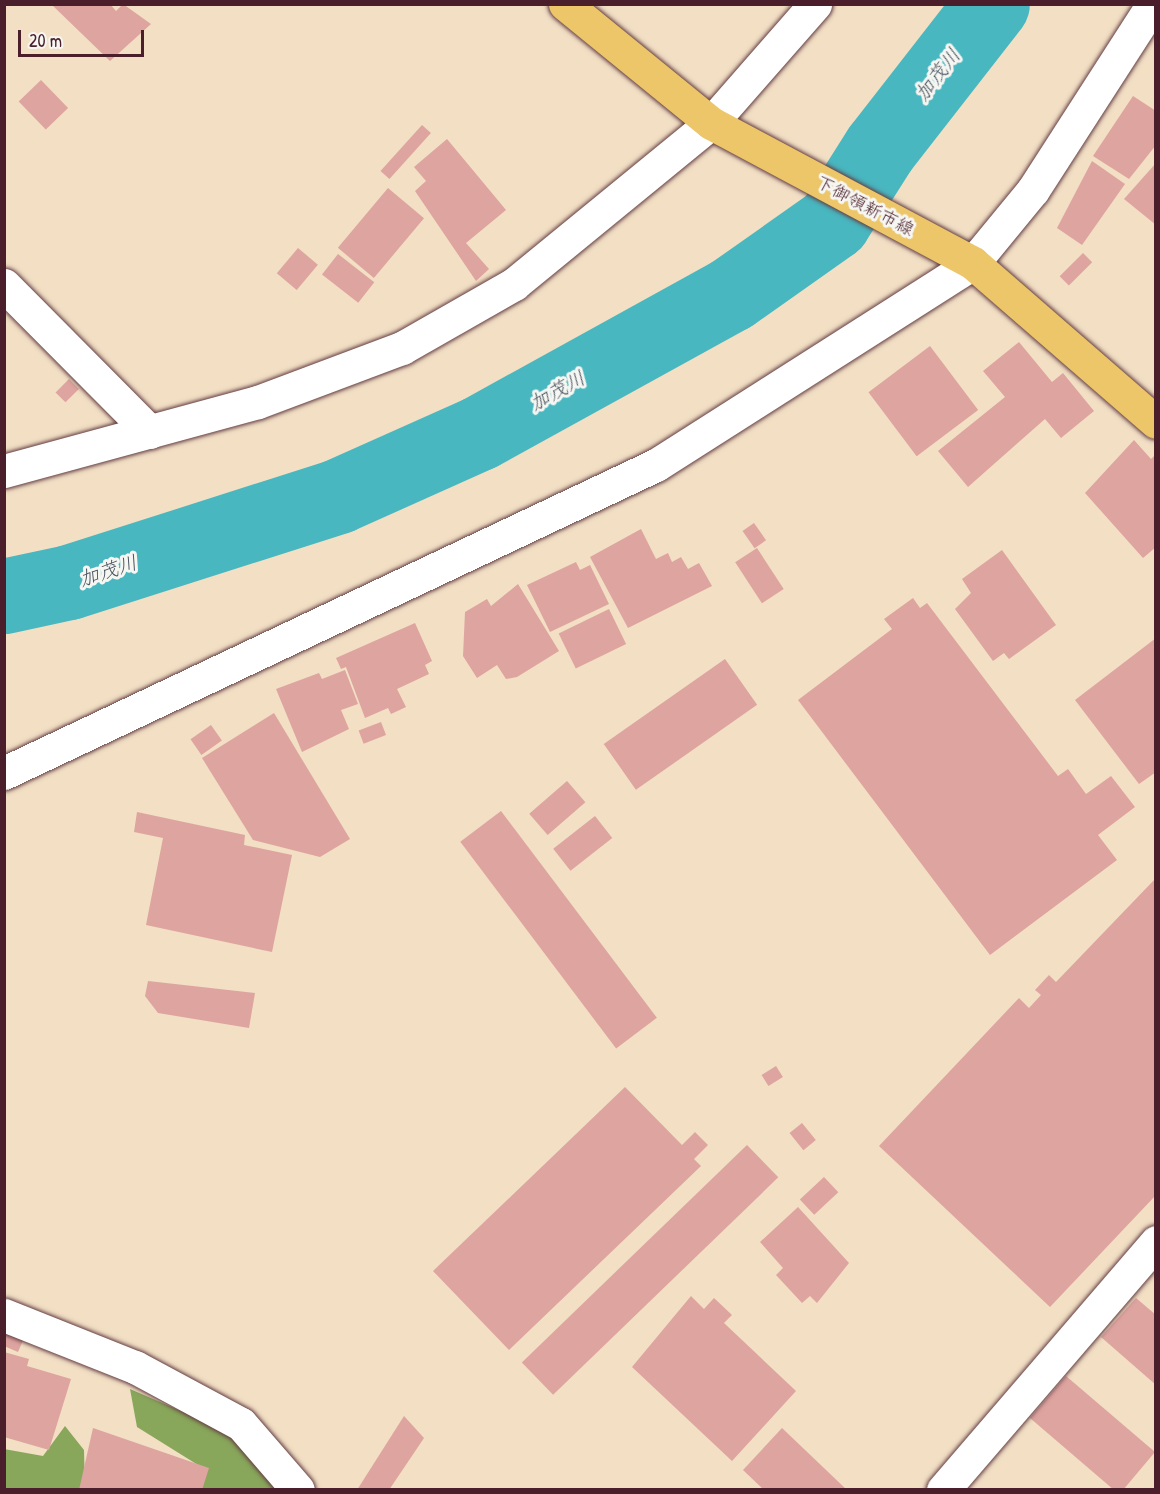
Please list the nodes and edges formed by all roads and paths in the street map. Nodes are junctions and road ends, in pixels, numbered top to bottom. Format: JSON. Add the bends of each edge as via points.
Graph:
{"nodes":[{"id":1,"x":565,"y":4,"type":"edge"},
{"id":2,"x":815,"y":4,"type":"edge"},
{"id":3,"x":1153,"y":4,"type":"edge"},
{"id":4,"x":725,"y":131,"type":"junction"},
{"id":5,"x":973,"y":263,"type":"junction"},
{"id":6,"x":4,"y":285,"type":"edge"},
{"id":7,"x":1155,"y":422,"type":"edge"},
{"id":8,"x":150,"y":432,"type":"junction"},
{"id":9,"x":4,"y":471,"type":"edge"},
{"id":10,"x":4,"y":773,"type":"edge"},
{"id":11,"x":1155,"y":1242,"type":"edge"},
{"id":12,"x":4,"y":1315,"type":"edge"},
{"id":13,"x":298,"y":1490,"type":"edge"},
{"id":14,"x":943,"y":1490,"type":"edge"}],
"edges":[{"from":1,"to":4,"type":"main road","name":"下御領新市線"},
{"from":2,"to":4,"type":"street"},
{"from":3,"to":5,"type":"street","via":[[1033,189]]},
{"from":4,"to":5,"type":"main road","name":"下御領新市線"},
{"from":4,"to":8,"type":"street","via":[[514,284],[402,348],[258,402]]},
{"from":5,"to":7,"type":"main road","name":"下御領新市線"},
{"from":5,"to":10,"type":"street","via":[[656,465]]},
{"from":6,"to":8,"type":"street"},
{"from":8,"to":9,"type":"street"},
{"from":11,"to":14,"type":"street"},
{"from":12,"to":13,"type":"street","via":[[135,1367],[241,1424]]}]}
